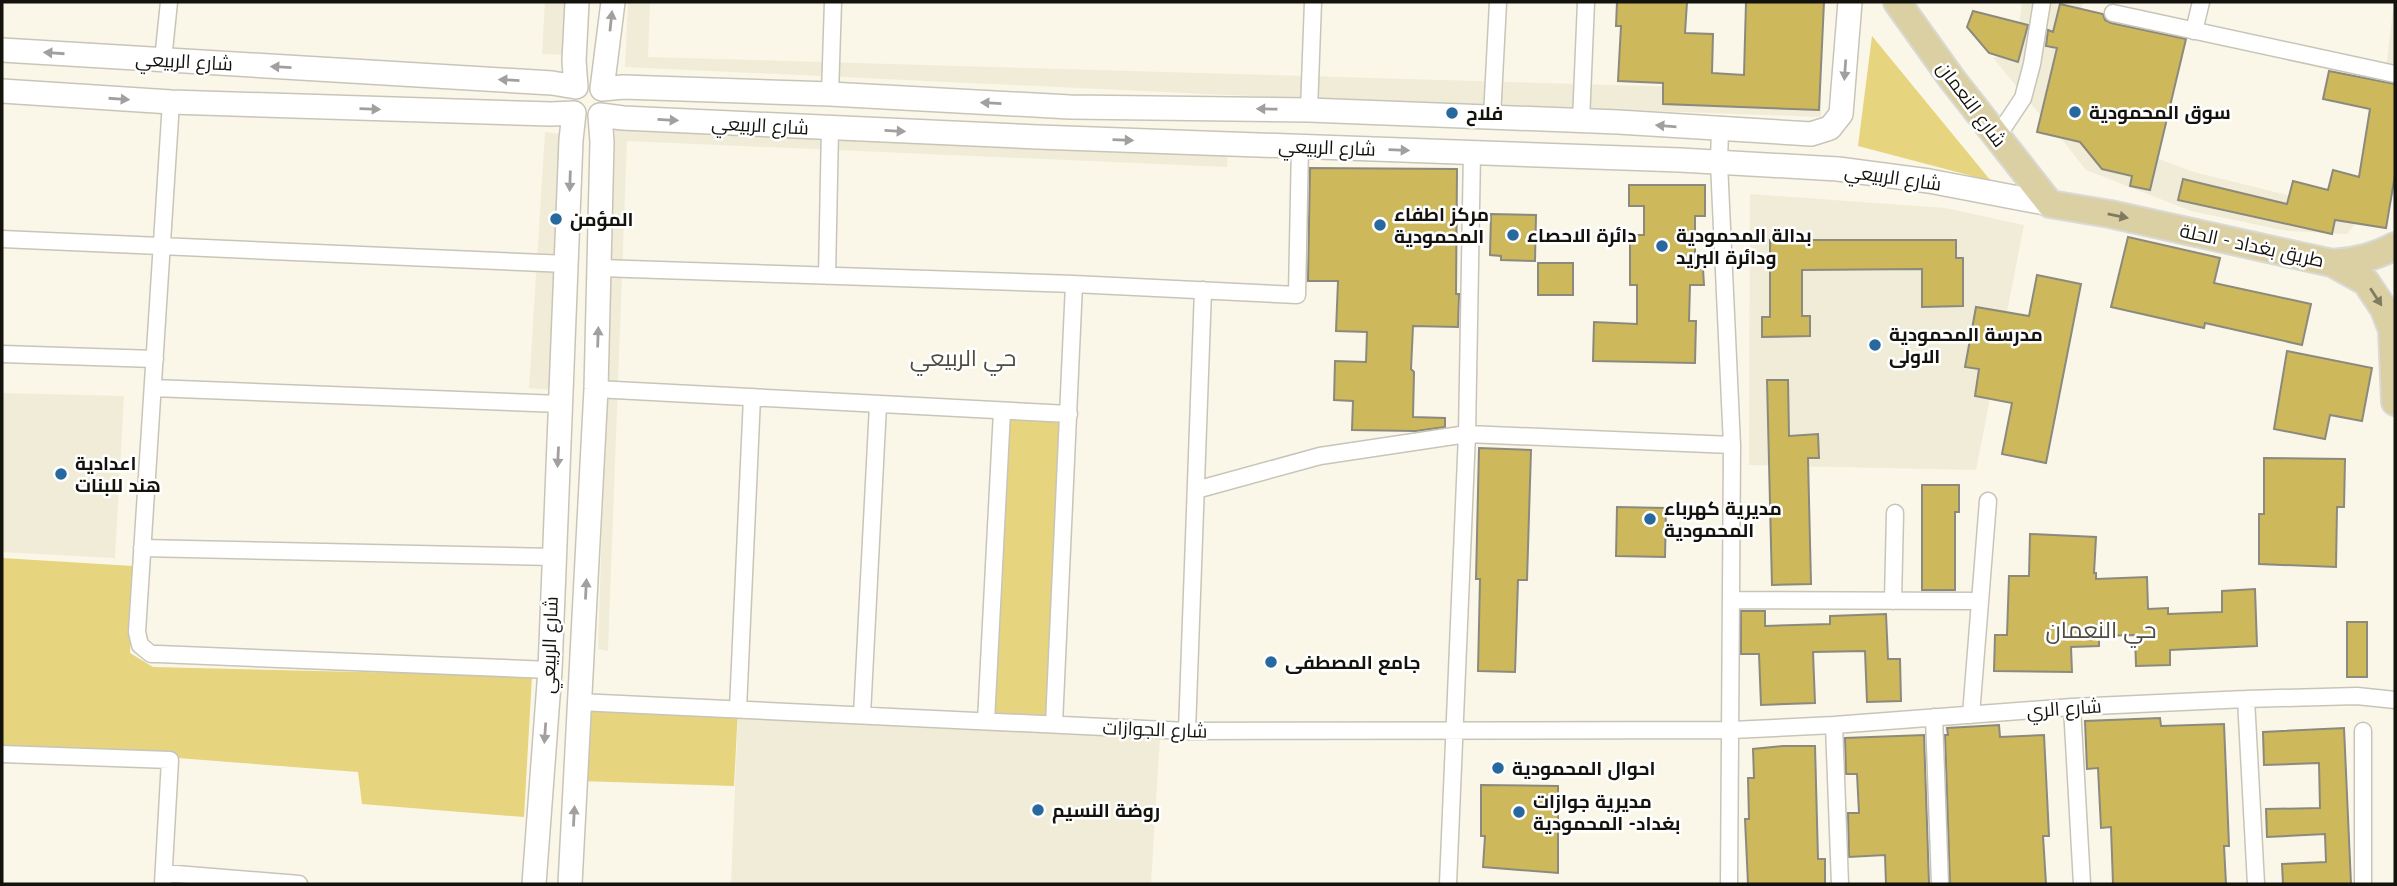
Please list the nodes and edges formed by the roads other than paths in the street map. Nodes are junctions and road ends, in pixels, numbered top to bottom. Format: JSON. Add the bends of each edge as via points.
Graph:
{"nodes":[{"id":1,"x":169,"y":2,"type":"edge"},
{"id":2,"x":577,"y":2,"type":"edge"},
{"id":3,"x":613,"y":2,"type":"edge"},
{"id":4,"x":833,"y":2,"type":"edge"},
{"id":5,"x":1313,"y":2,"type":"edge"},
{"id":6,"x":1498,"y":2,"type":"edge"},
{"id":7,"x":1586,"y":2,"type":"edge"},
{"id":8,"x":1850,"y":2,"type":"edge"},
{"id":9,"x":1898,"y":2,"type":"edge"},
{"id":10,"x":2042,"y":2,"type":"edge"},
{"id":11,"x":2201,"y":2,"type":"edge"},
{"id":12,"x":2113,"y":13,"type":"dead end"},
{"id":13,"x":2194,"y":31,"type":"junction"},
{"id":14,"x":2,"y":50,"type":"edge"},
{"id":15,"x":163,"y":60,"type":"junction"},
{"id":16,"x":575,"y":61,"type":"junction"},
{"id":17,"x":607,"y":62,"type":"junction"},
{"id":18,"x":2395,"y":74,"type":"edge"},
{"id":19,"x":552,"y":83,"type":"junction"},
{"id":20,"x":576,"y":87,"type":"junction"},
{"id":21,"x":612,"y":88,"type":"junction"},
{"id":22,"x":2,"y":91,"type":"edge"},
{"id":23,"x":830,"y":94,"type":"junction"},
{"id":24,"x":171,"y":102,"type":"junction"},
{"id":25,"x":1044,"y":105,"type":"junction"},
{"id":26,"x":1089,"y":107,"type":"junction"},
{"id":27,"x":1310,"y":110,"type":"junction"},
{"id":28,"x":575,"y":113,"type":"junction"},
{"id":29,"x":551,"y":114,"type":"junction"},
{"id":30,"x":600,"y":115,"type":"junction"},
{"id":31,"x":1492,"y":117,"type":"junction"},
{"id":32,"x":623,"y":118,"type":"junction"},
{"id":33,"x":1581,"y":121,"type":"junction"},
{"id":34,"x":830,"y":128,"type":"junction"},
{"id":35,"x":1720,"y":129,"type":"junction"},
{"id":36,"x":1038,"y":137,"type":"junction"},
{"id":37,"x":1997,"y":137,"type":"junction"},
{"id":38,"x":1087,"y":139,"type":"junction"},
{"id":39,"x":571,"y":140,"type":"junction"},
{"id":40,"x":602,"y":142,"type":"junction"},
{"id":41,"x":1300,"y":146,"type":"junction"},
{"id":42,"x":1472,"y":152,"type":"junction"},
{"id":43,"x":1719,"y":163,"type":"junction"},
{"id":44,"x":2050,"y":204,"type":"junction"},
{"id":45,"x":2,"y":239,"type":"edge"},
{"id":46,"x":162,"y":246,"type":"junction"},
{"id":47,"x":2395,"y":246,"type":"edge"},
{"id":48,"x":2332,"y":263,"type":"junction"},
{"id":49,"x":567,"y":264,"type":"junction"},
{"id":50,"x":600,"y":268,"type":"junction"},
{"id":51,"x":827,"y":276,"type":"junction"},
{"id":52,"x":1074,"y":284,"type":"junction"},
{"id":53,"x":1203,"y":290,"type":"junction"},
{"id":54,"x":2,"y":354,"type":"edge"},
{"id":55,"x":155,"y":359,"type":"junction"},
{"id":56,"x":153,"y":388,"type":"junction"},
{"id":57,"x":596,"y":389,"type":"junction"},
{"id":58,"x":752,"y":397,"type":"junction"},
{"id":59,"x":2395,"y":402,"type":"edge"},
{"id":60,"x":560,"y":404,"type":"junction"},
{"id":61,"x":878,"y":405,"type":"junction"},
{"id":62,"x":1002,"y":411,"type":"junction"},
{"id":63,"x":1069,"y":414,"type":"junction"},
{"id":64,"x":1467,"y":434,"type":"junction"},
{"id":65,"x":1732,"y":445,"type":"junction"},
{"id":66,"x":1196,"y":491,"type":"junction"},
{"id":67,"x":1988,"y":501,"type":"dead end"},
{"id":68,"x":1895,"y":513,"type":"dead end"},
{"id":69,"x":142,"y":548,"type":"junction"},
{"id":70,"x":553,"y":557,"type":"junction"},
{"id":71,"x":1732,"y":600,"type":"junction"},
{"id":72,"x":1893,"y":601,"type":"junction"},
{"id":73,"x":1980,"y":601,"type":"junction"},
{"id":74,"x":582,"y":650,"type":"junction"},
{"id":75,"x":549,"y":670,"type":"junction"},
{"id":76,"x":579,"y":697,"type":"junction"},
{"id":77,"x":2246,"y":699,"type":"junction"},
{"id":78,"x":2395,"y":700,"type":"edge"},
{"id":79,"x":2072,"y":707,"type":"junction"},
{"id":80,"x":738,"y":709,"type":"junction"},
{"id":81,"x":862,"y":715,"type":"junction"},
{"id":82,"x":1970,"y":715,"type":"junction"},
{"id":83,"x":1934,"y":717,"type":"junction"},
{"id":84,"x":986,"y":721,"type":"junction"},
{"id":85,"x":1054,"y":724,"type":"junction"},
{"id":86,"x":1834,"y":725,"type":"junction"},
{"id":87,"x":1453,"y":730,"type":"junction"},
{"id":88,"x":1732,"y":730,"type":"junction"},
{"id":89,"x":1187,"y":731,"type":"junction"},
{"id":90,"x":2362,"y":731,"type":"dead end"},
{"id":91,"x":2,"y":754,"type":"edge"},
{"id":92,"x":163,"y":878,"type":"edge"},
{"id":93,"x":299,"y":884,"type":"edge"},
{"id":94,"x":534,"y":884,"type":"edge"},
{"id":95,"x":570,"y":884,"type":"edge"},
{"id":96,"x":1448,"y":884,"type":"edge"},
{"id":97,"x":1729,"y":884,"type":"edge"},
{"id":98,"x":1840,"y":884,"type":"edge"},
{"id":99,"x":1940,"y":884,"type":"edge"},
{"id":100,"x":2082,"y":884,"type":"edge"},
{"id":101,"x":2256,"y":884,"type":"edge"},
{"id":102,"x":2362,"y":884,"type":"edge"}],
"edges":[{"from":1,"to":15,"type":"street"},
{"from":2,"to":16,"type":"street","name":"شارع الربيعي"},
{"from":17,"to":3,"type":"street","one_way":true},
{"from":4,"to":23,"type":"street"},
{"from":5,"to":27,"type":"street"},
{"from":6,"to":31,"type":"street"},
{"from":7,"to":33,"type":"street"},
{"from":8,"to":35,"type":"street","name":"شارع الربيعي","one_way":true,"via":[[1842,108],[1834,124],[1811,134]]},
{"from":9,"to":37,"type":"main road","name":"شارع النعمان"},
{"from":10,"to":37,"type":"street","via":[[2023,98]]},
{"from":11,"to":13,"type":"street"},
{"from":12,"to":13,"type":"street"},
{"from":13,"to":18,"type":"street"},
{"from":15,"to":14,"type":"street","name":"شارع الربيعي","one_way":true},
{"from":19,"to":15,"type":"street","name":"شارع الربيعي","one_way":true},
{"from":16,"to":17,"type":"street","via":[[580,72],[589,76],[598,74]]},
{"from":16,"to":19,"type":"street"},
{"from":16,"to":20,"type":"street","name":"شارع الربيعي"},
{"from":17,"to":21,"type":"street","via":[[614,78]]},
{"from":19,"to":20,"type":"street","name":"شارع الربيعي"},
{"from":19,"to":29,"type":"street","via":[[564,90],[567,99],[564,108]]},
{"from":20,"to":21,"type":"street","name":"شارع الربيعي","via":[[587,83]]},
{"from":20,"to":28,"type":"street","name":"شارع الربيعي","via":[[570,102]]},
{"from":21,"to":23,"type":"street","name":"شارع الربيعي"},
{"from":21,"to":30,"type":"street","name":"شارع الربيعي","via":[[605,94],[606,105]]},
{"from":21,"to":32,"type":"street","via":[[613,112]]},
{"from":22,"to":24,"type":"street","name":"شارع الربيعي","one_way":true},
{"from":25,"to":23,"type":"street","name":"شارع الربيعي","one_way":true},
{"from":24,"to":29,"type":"street","name":"شارع الربيعي","one_way":true},
{"from":24,"to":46,"type":"street"},
{"from":25,"to":26,"type":"street","name":"شارع الربيعي"},
{"from":25,"to":36,"type":"street","via":[[1056,115],[1057,125],[1052,133]]},
{"from":27,"to":26,"type":"street","name":"شارع الربيعي","one_way":true},
{"from":26,"to":38,"type":"street","via":[[1077,112],[1073,121],[1075,130]]},
{"from":27,"to":31,"type":"street","name":"شارع الربيعي"},
{"from":28,"to":29,"type":"street","name":"شارع الربيعي"},
{"from":28,"to":30,"type":"street","name":"شارع الربيعي","via":[[584,119]]},
{"from":28,"to":39,"type":"street","name":"شارع الربيعي"},
{"from":29,"to":39,"type":"street","via":[[565,124]]},
{"from":30,"to":32,"type":"street","name":"شارع الربيعي"},
{"from":30,"to":40,"type":"street","name":"شارع الربيعي"},
{"from":31,"to":33,"type":"street","name":"شارع الربيعي"},
{"from":32,"to":34,"type":"street","name":"شارع الربيعي","one_way":true},
{"from":32,"to":40,"type":"street","via":[[609,127]]},
{"from":35,"to":33,"type":"street","name":"شارع الربيعي","one_way":true},
{"from":34,"to":36,"type":"street","name":"شارع الربيعي","one_way":true},
{"from":34,"to":51,"type":"street"},
{"from":35,"to":43,"type":"street"},
{"from":36,"to":38,"type":"street","name":"شارع الربيعي"},
{"from":37,"to":44,"type":"main road","name":"شارع النعمان"},
{"from":38,"to":41,"type":"street","name":"شارع الربيعي","one_way":true},
{"from":39,"to":40,"type":"street","via":[[579,128],[589,126],[598,130]]},
{"from":39,"to":49,"type":"street","name":"شارع الربيعي","one_way":true},
{"from":40,"to":50,"type":"street","name":"شارع الربيعي"},
{"from":41,"to":42,"type":"street","name":"شارع الربيعي","one_way":true},
{"from":41,"to":53,"type":"street","via":[[1297,295]]},
{"from":42,"to":43,"type":"street","name":"شارع الربيعي"},
{"from":42,"to":64,"type":"street"},
{"from":43,"to":44,"type":"street","name":"شارع الربيعي","via":[[1884,174]]},
{"from":43,"to":65,"type":"street"},
{"from":44,"to":48,"type":"main road","name":"طريق بغداد - الحلة","one_way":true},
{"from":45,"to":46,"type":"street"},
{"from":46,"to":49,"type":"street"},
{"from":46,"to":55,"type":"street"},
{"from":47,"to":48,"type":"main road","via":[[2354,262]]},
{"from":48,"to":59,"type":"main road","name":"طريق بغداد - الحلة","one_way":true,"via":[[2367,282],[2384,309],[2392,330]]},
{"from":49,"to":60,"type":"street","name":"شارع الربيعي"},
{"from":50,"to":51,"type":"street"},
{"from":57,"to":50,"type":"street","name":"شارع الربيعي","one_way":true},
{"from":51,"to":52,"type":"street"},
{"from":52,"to":53,"type":"street"},
{"from":52,"to":63,"type":"street"},
{"from":53,"to":66,"type":"street"},
{"from":54,"to":55,"type":"street"},
{"from":55,"to":56,"type":"street"},
{"from":56,"to":60,"type":"street"},
{"from":56,"to":69,"type":"street"},
{"from":57,"to":58,"type":"street"},
{"from":74,"to":57,"type":"street","name":"شارع الربيعي","one_way":true},
{"from":58,"to":61,"type":"street"},
{"from":58,"to":80,"type":"street"},
{"from":60,"to":70,"type":"street","name":"شارع الربيعي","one_way":true},
{"from":61,"to":62,"type":"street"},
{"from":61,"to":81,"type":"street"},
{"from":62,"to":63,"type":"street"},
{"from":62,"to":84,"type":"street"},
{"from":63,"to":85,"type":"street"},
{"from":64,"to":65,"type":"street"},
{"from":64,"to":66,"type":"street","via":[[1320,456]]},
{"from":64,"to":87,"type":"street"},
{"from":65,"to":71,"type":"street"},
{"from":66,"to":89,"type":"street"},
{"from":67,"to":73,"type":"street"},
{"from":68,"to":72,"type":"street"},
{"from":69,"to":70,"type":"street"},
{"from":69,"to":75,"type":"street","via":[[137,639],[151,654]]},
{"from":70,"to":75,"type":"street","name":"شارع الربيعي"},
{"from":71,"to":72,"type":"street"},
{"from":71,"to":88,"type":"street"},
{"from":72,"to":73,"type":"street"},
{"from":73,"to":82,"type":"street"},
{"from":74,"to":75,"type":"street","via":[[574,662],[556,660]]},
{"from":74,"to":76,"type":"street","name":"شارع الربيعي"},
{"from":75,"to":76,"type":"street","via":[[555,680],[565,677],[574,681]]},
{"from":75,"to":94,"type":"street","name":"شارع الربيعي","one_way":true},
{"from":76,"to":80,"type":"street","name":"شارع الجوازات"},
{"from":95,"to":76,"type":"street","name":"شارع الربيعي","one_way":true},
{"from":77,"to":78,"type":"street","name":"شارع الري","via":[[2357,696]]},
{"from":77,"to":79,"type":"street","name":"شارع الري"},
{"from":77,"to":101,"type":"street"},
{"from":79,"to":82,"type":"street","name":"شارع الري"},
{"from":79,"to":100,"type":"street"},
{"from":80,"to":81,"type":"street","name":"شارع الجوازات"},
{"from":81,"to":84,"type":"street","name":"شارع الجوازات"},
{"from":82,"to":83,"type":"street","name":"شارع الري"},
{"from":83,"to":86,"type":"street","name":"شارع الري"},
{"from":83,"to":99,"type":"street"},
{"from":84,"to":85,"type":"street","name":"شارع الجوازات"},
{"from":85,"to":89,"type":"street","name":"شارع الجوازات"},
{"from":86,"to":88,"type":"street","name":"شارع الري"},
{"from":86,"to":98,"type":"street"},
{"from":87,"to":88,"type":"street","name":"شارع الجوازات"},
{"from":87,"to":89,"type":"street","name":"شارع الجوازات"},
{"from":87,"to":96,"type":"street"},
{"from":88,"to":97,"type":"street"},
{"from":90,"to":102,"type":"street"},
{"from":91,"to":92,"type":"street","via":[[170,760]]},
{"from":92,"to":93,"type":"street"}]}
